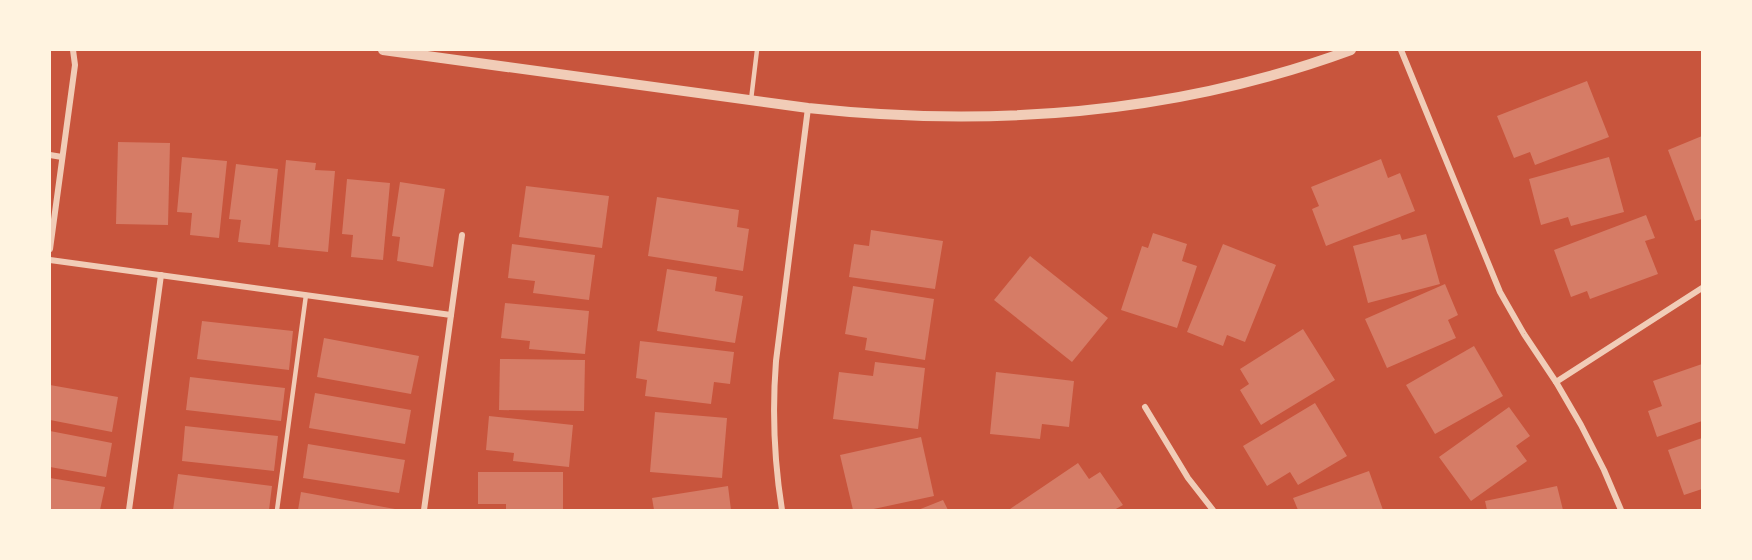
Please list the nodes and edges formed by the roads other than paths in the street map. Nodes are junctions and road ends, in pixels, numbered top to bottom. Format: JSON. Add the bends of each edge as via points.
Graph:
{"nodes":[{"id":1,"x":73,"y":50,"type":"edge"},
{"id":2,"x":383,"y":50,"type":"edge"},
{"id":3,"x":758,"y":50,"type":"edge"},
{"id":4,"x":1351,"y":50,"type":"edge"},
{"id":5,"x":1401,"y":50,"type":"edge"},
{"id":6,"x":751,"y":100,"type":"junction"},
{"id":7,"x":808,"y":108,"type":"junction"},
{"id":8,"x":50,"y":155,"type":"edge"},
{"id":9,"x":62,"y":157,"type":"junction"},
{"id":10,"x":462,"y":235,"type":"dead end"},
{"id":11,"x":50,"y":249,"type":"edge"},
{"id":12,"x":50,"y":260,"type":"edge"},
{"id":13,"x":161,"y":275,"type":"junction"},
{"id":14,"x":1702,"y":288,"type":"edge"},
{"id":15,"x":306,"y":295,"type":"junction"},
{"id":16,"x":451,"y":315,"type":"junction"},
{"id":17,"x":1556,"y":382,"type":"junction"},
{"id":18,"x":1145,"y":407,"type":"dead end"},
{"id":19,"x":129,"y":510,"type":"edge"},
{"id":20,"x":277,"y":510,"type":"edge"},
{"id":21,"x":424,"y":510,"type":"edge"},
{"id":22,"x":782,"y":510,"type":"edge"},
{"id":23,"x":1213,"y":510,"type":"edge"},
{"id":24,"x":1621,"y":510,"type":"edge"}],
"edges":[{"from":1,"to":9,"type":"street","via":[[75,64]]},
{"from":2,"to":6,"type":"street"},
{"from":3,"to":6,"type":"lane"},
{"from":4,"to":7,"type":"street","via":[[1240,85],[1075,112],[938,117]]},
{"from":5,"to":17,"type":"street","via":[[1500,292]]},
{"from":6,"to":7,"type":"street"},
{"from":7,"to":22,"type":"street","via":[[774,390],[773,435]]},
{"from":8,"to":9,"type":"street"},
{"from":9,"to":11,"type":"street"},
{"from":10,"to":16,"type":"street"},
{"from":12,"to":13,"type":"street"},
{"from":13,"to":15,"type":"street"},
{"from":13,"to":19,"type":"street"},
{"from":14,"to":17,"type":"street"},
{"from":15,"to":16,"type":"street"},
{"from":15,"to":20,"type":"lane"},
{"from":16,"to":21,"type":"street"},
{"from":17,"to":24,"type":"street"},
{"from":18,"to":23,"type":"street","via":[[1188,478]]}]}
